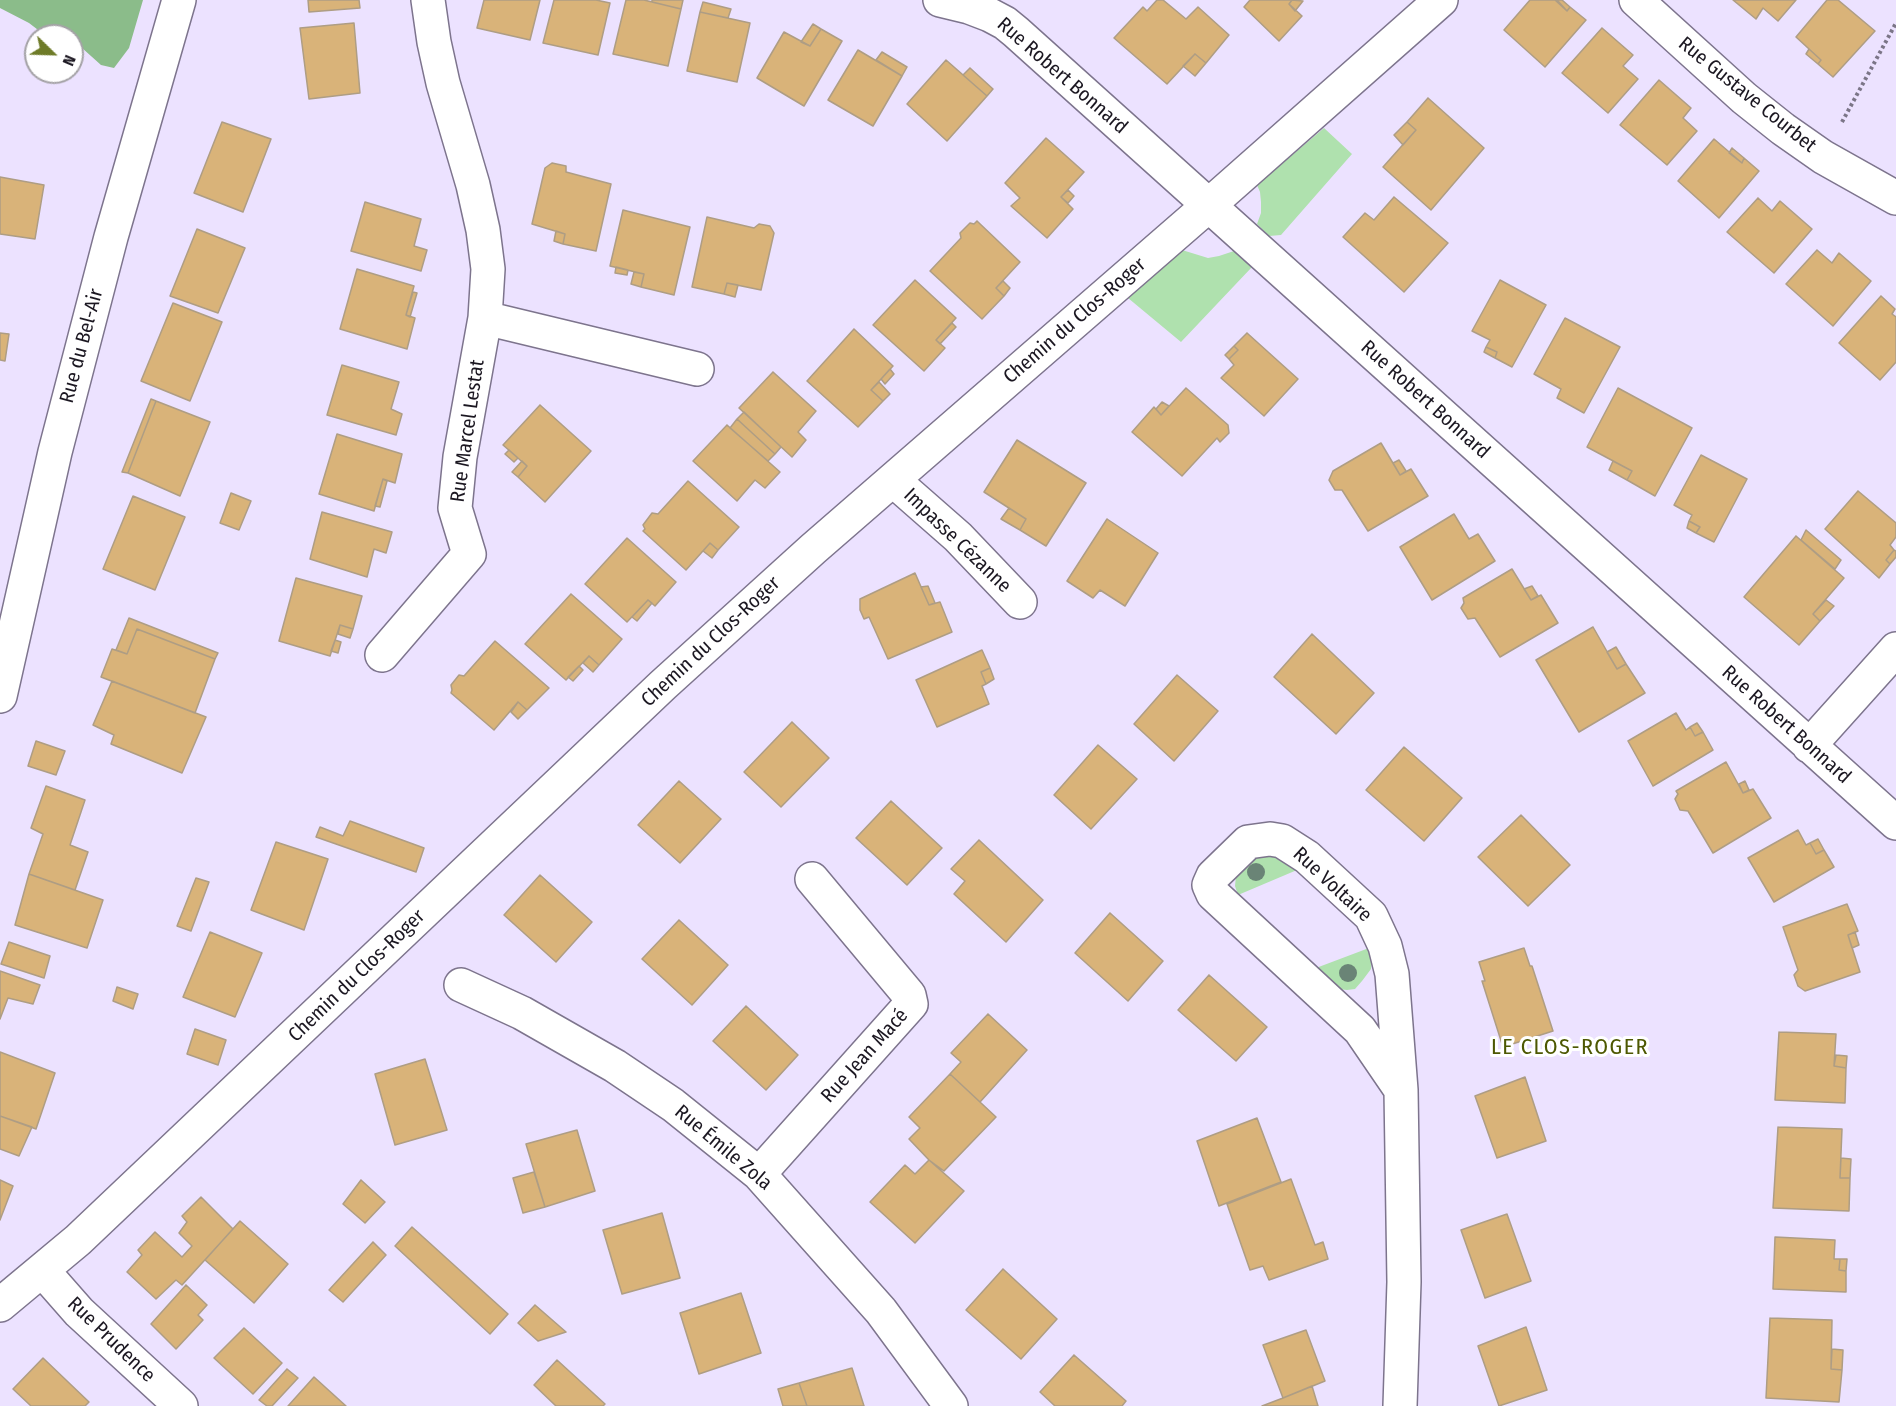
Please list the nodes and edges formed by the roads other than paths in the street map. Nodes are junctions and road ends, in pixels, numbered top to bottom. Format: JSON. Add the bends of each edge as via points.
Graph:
{"nodes":[{"id":1,"x":178,"y":0,"type":"edge"},
{"id":2,"x":428,"y":0,"type":"edge"},
{"id":3,"x":940,"y":0,"type":"edge"},
{"id":4,"x":1441,"y":0,"type":"edge"},
{"id":5,"x":1636,"y":0,"type":"edge"},
{"id":6,"x":1896,"y":198,"type":"edge"},
{"id":7,"x":1209,"y":205,"type":"junction"},
{"id":8,"x":485,"y":318,"type":"junction"},
{"id":9,"x":697,"y":369,"type":"dead end"},
{"id":10,"x":893,"y":480,"type":"junction"},
{"id":11,"x":1020,"y":602,"type":"dead end"},
{"id":12,"x":1896,"y":649,"type":"edge"},
{"id":13,"x":382,"y":655,"type":"dead end"},
{"id":14,"x":0,"y":696,"type":"edge"},
{"id":15,"x":1809,"y":746,"type":"junction"},
{"id":16,"x":1896,"y":824,"type":"edge"},
{"id":17,"x":812,"y":879,"type":"dead end"},
{"id":18,"x":461,"y":985,"type":"dead end"},
{"id":19,"x":1401,"y":1090,"type":"junction"},
{"id":20,"x":759,"y":1174,"type":"junction"},
{"id":21,"x":43,"y":1271,"type":"junction"},
{"id":22,"x":0,"y":1305,"type":"edge"},
{"id":23,"x":181,"y":1406,"type":"edge"},
{"id":24,"x":951,"y":1406,"type":"edge"},
{"id":25,"x":1400,"y":1406,"type":"edge"}],
"edges":[{"from":1,"to":14,"type":"street","name":"Rue du Bel-Air","via":[[55,452]]},
{"from":2,"to":8,"type":"street","name":"Rue Marcel Lestat","via":[[443,83],[483,230],[488,269]]},
{"from":3,"to":7,"type":"street","name":"Rue Robert Bonnard","via":[[969,7],[1005,23]]},
{"from":4,"to":7,"type":"street","name":"Chemin du Clos-Roger"},
{"from":5,"to":6,"type":"street","name":"Rue Gustave Courbet","via":[[1783,129],[1823,157]]},
{"from":7,"to":10,"type":"street","name":"Chemin du Clos-Roger"},
{"from":7,"to":15,"type":"street","name":"Rue Robert Bonnard"},
{"from":8,"to":9,"type":"street"},
{"from":8,"to":13,"type":"street","name":"Rue Marcel Lestat","via":[[460,457],[455,508],[469,554]]},
{"from":10,"to":11,"type":"street","name":"Impasse Cézanne","via":[[958,537]]},
{"from":10,"to":21,"type":"street","name":"Chemin du Clos-Roger","via":[[663,685]]},
{"from":12,"to":15,"type":"street"},
{"from":15,"to":16,"type":"street","name":"Rue Robert Bonnard"},
{"from":17,"to":20,"type":"street","name":"Rue Jean Macé","via":[[909,995],[911,1004]]},
{"from":18,"to":20,"type":"street","name":"Rue Émile Zola","via":[[522,1013],[615,1066],[673,1105]]},
{"from":19,"to":19,"type":"street","name":"Rue Voltaire","via":[[1360,1030],[1213,894],[1209,885],[1213,876],[1248,842],[1282,841],[1307,857],[1371,916],[1392,974]]},
{"from":19,"to":25,"type":"street","name":"Rue Voltaire","via":[[1404,1282]]},
{"from":20,"to":24,"type":"street","name":"Rue Émile Zola","via":[[881,1311]]},
{"from":21,"to":22,"type":"street","name":"Chemin du Clos-Roger"},
{"from":21,"to":23,"type":"street","name":"Rue Prudence","via":[[78,1312]]}]}
